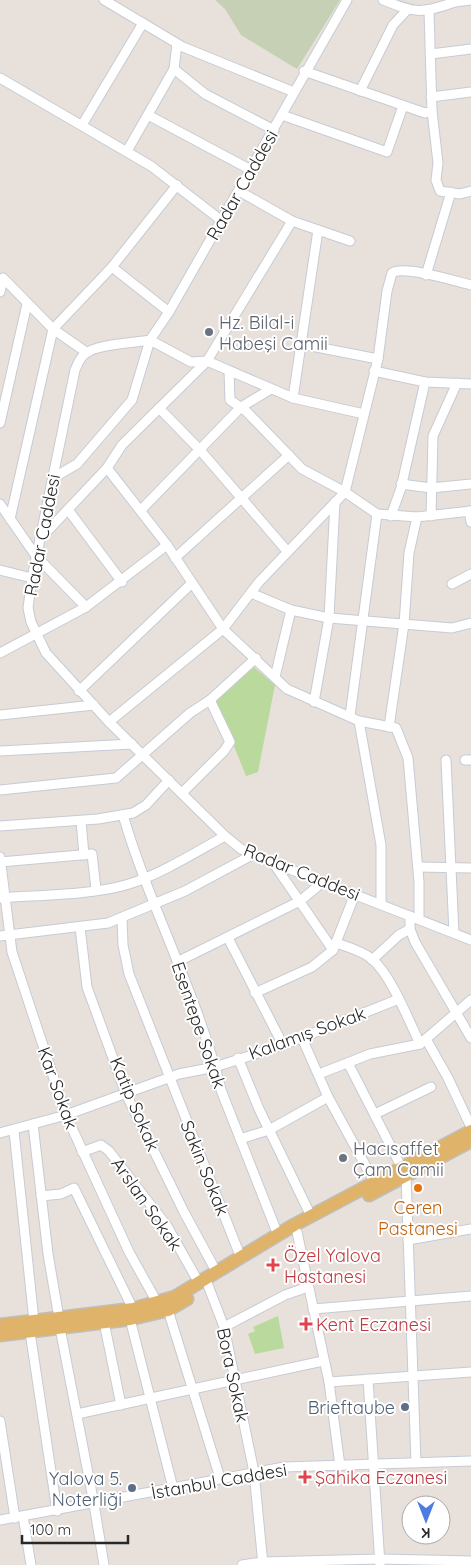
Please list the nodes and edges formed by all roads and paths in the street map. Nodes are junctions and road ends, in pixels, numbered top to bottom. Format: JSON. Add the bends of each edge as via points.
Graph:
{"nodes":[{"id":1,"x":104,"y":0,"type":"edge"},
{"id":2,"x":347,"y":0,"type":"edge"},
{"id":3,"x":383,"y":0,"type":"edge"},
{"id":4,"x":471,"y":0,"type":"edge"},
{"id":5,"x":452,"y":1,"type":"edge"},
{"id":6,"x":407,"y":10,"type":"junction"},
{"id":7,"x":429,"y":11,"type":"junction"},
{"id":8,"x":143,"y":23,"type":"junction"},
{"id":9,"x":177,"y":44,"type":"junction"},
{"id":10,"x":471,"y":49,"type":"edge"},
{"id":11,"x":430,"y":54,"type":"junction"},
{"id":12,"x":174,"y":69,"type":"junction"},
{"id":13,"x":304,"y":71,"type":"junction"},
{"id":14,"x":0,"y":78,"type":"edge"},
{"id":15,"x":360,"y":91,"type":"junction"},
{"id":16,"x":294,"y":92,"type":"junction"},
{"id":17,"x":471,"y":92,"type":"edge"},
{"id":18,"x":431,"y":97,"type":"junction"},
{"id":19,"x":403,"y":106,"type":"junction"},
{"id":20,"x":432,"y":111,"type":"junction"},
{"id":21,"x":148,"y":115,"type":"junction"},
{"id":22,"x":282,"y":115,"type":"junction"},
{"id":23,"x":82,"y":125,"type":"junction"},
{"id":24,"x":274,"y":130,"type":"junction"},
{"id":25,"x":128,"y":151,"type":"junction"},
{"id":26,"x":251,"y":170,"type":"junction"},
{"id":27,"x":176,"y":185,"type":"junction"},
{"id":28,"x":239,"y":191,"type":"junction"},
{"id":29,"x":471,"y":191,"type":"edge"},
{"id":30,"x":451,"y":192,"type":"junction"},
{"id":31,"x":222,"y":221,"type":"junction"},
{"id":32,"x":292,"y":221,"type":"junction"},
{"id":33,"x":318,"y":230,"type":"junction"},
{"id":34,"x":350,"y":241,"type":"dead end"},
{"id":35,"x":112,"y":267,"type":"junction"},
{"id":36,"x":426,"y":275,"type":"junction"},
{"id":37,"x":471,"y":285,"type":"edge"},
{"id":38,"x":0,"y":292,"type":"edge"},
{"id":39,"x":27,"y":304,"type":"junction"},
{"id":40,"x":170,"y":312,"type":"junction"},
{"id":41,"x":53,"y":329,"type":"junction"},
{"id":42,"x":150,"y":340,"type":"junction"},
{"id":43,"x":301,"y":344,"type":"junction"},
{"id":44,"x":86,"y":352,"type":"junction"},
{"id":45,"x":378,"y":358,"type":"junction"},
{"id":46,"x":207,"y":361,"type":"junction"},
{"id":47,"x":229,"y":371,"type":"junction"},
{"id":48,"x":374,"y":371,"type":"junction"},
{"id":49,"x":425,"y":382,"type":"junction"},
{"id":50,"x":457,"y":383,"type":"junction"},
{"id":51,"x":471,"y":384,"type":"edge"},
{"id":52,"x":272,"y":389,"type":"junction"},
{"id":53,"x":293,"y":398,"type":"junction"},
{"id":54,"x":241,"y":407,"type":"junction"},
{"id":55,"x":159,"y":408,"type":"junction"},
{"id":56,"x":364,"y":414,"type":"junction"},
{"id":57,"x":0,"y":422,"type":"edge"},
{"id":58,"x":200,"y":450,"type":"junction"},
{"id":59,"x":289,"y":455,"type":"junction"},
{"id":60,"x":107,"y":468,"type":"junction"},
{"id":61,"x":53,"y":478,"type":"junction"},
{"id":62,"x":401,"y":484,"type":"junction"},
{"id":63,"x":471,"y":484,"type":"edge"},
{"id":64,"x":431,"y":488,"type":"junction"},
{"id":65,"x":345,"y":492,"type":"junction"},
{"id":66,"x":242,"y":498,"type":"junction"},
{"id":67,"x":335,"y":502,"type":"junction"},
{"id":68,"x":1,"y":507,"type":"edge"},
{"id":69,"x":141,"y":510,"type":"junction"},
{"id":70,"x":69,"y":511,"type":"junction"},
{"id":71,"x":470,"y":511,"type":"edge"},
{"id":72,"x":377,"y":514,"type":"junction"},
{"id":73,"x":391,"y":516,"type":"junction"},
{"id":74,"x":431,"y":516,"type":"junction"},
{"id":75,"x":417,"y":517,"type":"junction"},
{"id":76,"x":10,"y":519,"type":"junction"},
{"id":77,"x":471,"y":522,"type":"edge"},
{"id":78,"x":40,"y":539,"type":"junction"},
{"id":79,"x":167,"y":545,"type":"junction"},
{"id":80,"x":287,"y":551,"type":"junction"},
{"id":81,"x":36,"y":556,"type":"junction"},
{"id":82,"x":175,"y":558,"type":"junction"},
{"id":83,"x":0,"y":570,"type":"edge"},
{"id":84,"x":471,"y":574,"type":"edge"},
{"id":85,"x":32,"y":578,"type":"junction"},
{"id":86,"x":122,"y":582,"type":"junction"},
{"id":87,"x":192,"y":583,"type":"junction"},
{"id":88,"x":452,"y":584,"type":"dead end"},
{"id":89,"x":251,"y":593,"type":"junction"},
{"id":90,"x":86,"y":607,"type":"junction"},
{"id":91,"x":291,"y":610,"type":"junction"},
{"id":92,"x":329,"y":618,"type":"junction"},
{"id":93,"x":363,"y":621,"type":"junction"},
{"id":94,"x":471,"y":623,"type":"edge"},
{"id":95,"x":404,"y":624,"type":"junction"},
{"id":96,"x":223,"y":629,"type":"junction"},
{"id":97,"x":36,"y":635,"type":"junction"},
{"id":98,"x":0,"y":653,"type":"edge"},
{"id":99,"x":256,"y":658,"type":"junction"},
{"id":100,"x":275,"y":676,"type":"junction"},
{"id":101,"x":79,"y":690,"type":"junction"},
{"id":102,"x":210,"y":700,"type":"junction"},
{"id":103,"x":314,"y":702,"type":"junction"},
{"id":104,"x":94,"y":705,"type":"junction"},
{"id":105,"x":0,"y":715,"type":"edge"},
{"id":106,"x":350,"y":716,"type":"junction"},
{"id":107,"x":359,"y":721,"type":"junction"},
{"id":108,"x":109,"y":722,"type":"junction"},
{"id":109,"x":389,"y":727,"type":"junction"},
{"id":110,"x":132,"y":744,"type":"junction"},
{"id":111,"x":0,"y":751,"type":"edge"},
{"id":112,"x":142,"y":755,"type":"junction"},
{"id":113,"x":446,"y":760,"type":"dead end"},
{"id":114,"x":169,"y":780,"type":"junction"},
{"id":115,"x":0,"y":790,"type":"edge"},
{"id":116,"x":182,"y":793,"type":"junction"},
{"id":117,"x":123,"y":815,"type":"junction"},
{"id":118,"x":81,"y":821,"type":"junction"},
{"id":119,"x":0,"y":826,"type":"edge"},
{"id":120,"x":225,"y":836,"type":"junction"},
{"id":121,"x":254,"y":854,"type":"junction"},
{"id":122,"x":84,"y":855,"type":"junction"},
{"id":123,"x":0,"y":858,"type":"edge"},
{"id":124,"x":0,"y":862,"type":"edge"},
{"id":125,"x":274,"y":863,"type":"junction"},
{"id":126,"x":418,"y":868,"type":"junction"},
{"id":127,"x":471,"y":868,"type":"edge"},
{"id":128,"x":452,"y":869,"type":"junction"},
{"id":129,"x":143,"y":877,"type":"junction"},
{"id":130,"x":324,"y":881,"type":"junction"},
{"id":131,"x":96,"y":890,"type":"junction"},
{"id":132,"x":355,"y":894,"type":"junction"},
{"id":133,"x":3,"y":898,"type":"edge"},
{"id":134,"x":300,"y":901,"type":"junction"},
{"id":135,"x":154,"y":904,"type":"junction"},
{"id":136,"x":381,"y":904,"type":"junction"},
{"id":137,"x":415,"y":917,"type":"junction"},
{"id":138,"x":122,"y":918,"type":"junction"},
{"id":139,"x":80,"y":927,"type":"junction"},
{"id":140,"x":410,"y":929,"type":"junction"},
{"id":141,"x":454,"y":933,"type":"junction"},
{"id":142,"x":4,"y":935,"type":"edge"},
{"id":143,"x":228,"y":938,"type":"junction"},
{"id":144,"x":471,"y":940,"type":"edge"},
{"id":145,"x":335,"y":947,"type":"junction"},
{"id":146,"x":372,"y":960,"type":"junction"},
{"id":147,"x":177,"y":962,"type":"junction"},
{"id":148,"x":255,"y":993,"type":"junction"},
{"id":149,"x":399,"y":999,"type":"junction"},
{"id":150,"x":471,"y":1000,"type":"edge"},
{"id":151,"x":456,"y":1011,"type":"junction"},
{"id":152,"x":302,"y":1038,"type":"junction"},
{"id":153,"x":471,"y":1038,"type":"edge"},
{"id":154,"x":423,"y":1042,"type":"junction"},
{"id":155,"x":283,"y":1045,"type":"junction"},
{"id":156,"x":238,"y":1058,"type":"junction"},
{"id":157,"x":348,"y":1063,"type":"junction"},
{"id":158,"x":215,"y":1067,"type":"junction"},
{"id":159,"x":319,"y":1074,"type":"junction"},
{"id":160,"x":168,"y":1078,"type":"junction"},
{"id":161,"x":430,"y":1087,"type":"dead end"},
{"id":162,"x":126,"y":1094,"type":"junction"},
{"id":163,"x":328,"y":1096,"type":"junction"},
{"id":164,"x":375,"y":1114,"type":"junction"},
{"id":165,"x":66,"y":1115,"type":"junction"},
{"id":166,"x":33,"y":1124,"type":"junction"},
{"id":167,"x":471,"y":1127,"type":"edge"},
{"id":168,"x":269,"y":1130,"type":"junction"},
{"id":169,"x":14,"y":1131,"type":"junction"},
{"id":170,"x":471,"y":1131,"type":"edge"},
{"id":171,"x":0,"y":1133,"type":"edge"},
{"id":172,"x":240,"y":1139,"type":"junction"},
{"id":173,"x":471,"y":1141,"type":"edge"},
{"id":174,"x":82,"y":1152,"type":"junction"},
{"id":175,"x":404,"y":1171,"type":"junction"},
{"id":176,"x":374,"y":1183,"type":"junction"},
{"id":177,"x":41,"y":1196,"type":"junction"},
{"id":178,"x":311,"y":1216,"type":"junction"},
{"id":179,"x":471,"y":1229,"type":"edge"},
{"id":180,"x":297,"y":1232,"type":"junction"},
{"id":181,"x":278,"y":1235,"type":"junction"},
{"id":182,"x":408,"y":1240,"type":"junction"},
{"id":183,"x":242,"y":1258,"type":"junction"},
{"id":184,"x":208,"y":1280,"type":"junction"},
{"id":185,"x":308,"y":1287,"type":"junction"},
{"id":186,"x":471,"y":1296,"type":"edge"},
{"id":187,"x":410,"y":1302,"type":"junction"},
{"id":188,"x":163,"y":1307,"type":"junction"},
{"id":189,"x":313,"y":1309,"type":"junction"},
{"id":190,"x":131,"y":1314,"type":"junction"},
{"id":191,"x":104,"y":1322,"type":"junction"},
{"id":192,"x":60,"y":1323,"type":"junction"},
{"id":193,"x":0,"y":1325,"type":"edge"},
{"id":194,"x":32,"y":1326,"type":"junction"},
{"id":195,"x":224,"y":1328,"type":"junction"},
{"id":196,"x":0,"y":1335,"type":"edge"},
{"id":197,"x":323,"y":1361,"type":"junction"},
{"id":198,"x":471,"y":1372,"type":"edge"},
{"id":199,"x":412,"y":1376,"type":"junction"},
{"id":200,"x":368,"y":1379,"type":"junction"},
{"id":201,"x":236,"y":1380,"type":"junction"},
{"id":202,"x":328,"y":1382,"type":"junction"},
{"id":203,"x":193,"y":1389,"type":"junction"},
{"id":204,"x":150,"y":1400,"type":"junction"},
{"id":205,"x":121,"y":1405,"type":"junction"},
{"id":206,"x":77,"y":1414,"type":"junction"},
{"id":207,"x":0,"y":1421,"type":"edge"},
{"id":208,"x":471,"y":1461,"type":"edge"},
{"id":209,"x":416,"y":1463,"type":"junction"},
{"id":210,"x":376,"y":1465,"type":"junction"},
{"id":211,"x":340,"y":1466,"type":"junction"},
{"id":212,"x":254,"y":1472,"type":"junction"},
{"id":213,"x":220,"y":1478,"type":"junction"},
{"id":214,"x":173,"y":1488,"type":"junction"},
{"id":215,"x":94,"y":1504,"type":"junction"},
{"id":216,"x":57,"y":1511,"type":"junction"},
{"id":217,"x":19,"y":1517,"type":"junction"},
{"id":218,"x":0,"y":1520,"type":"edge"},
{"id":219,"x":471,"y":1561,"type":"edge"},
{"id":220,"x":380,"y":1562,"type":"edge"},
{"id":221,"x":263,"y":1563,"type":"edge"},
{"id":222,"x":31,"y":1565,"type":"edge"},
{"id":223,"x":104,"y":1565,"type":"edge"},
{"id":224,"x":242,"y":1565,"type":"edge"}],
"edges":[{"from":1,"to":8,"type":"street"},
{"from":2,"to":13,"type":"street","name":"Radar Caddesi"},
{"from":3,"to":6,"type":"street"},
{"from":4,"to":5,"type":"street"},
{"from":5,"to":7,"type":"street"},
{"from":6,"to":7,"type":"street"},
{"from":6,"to":15,"type":"street","via":[[393,25]]},
{"from":7,"to":11,"type":"street"},
{"from":8,"to":9,"type":"street"},
{"from":8,"to":23,"type":"street"},
{"from":9,"to":12,"type":"street"},
{"from":9,"to":16,"type":"street"},
{"from":10,"to":11,"type":"street"},
{"from":11,"to":18,"type":"street"},
{"from":12,"to":21,"type":"street"},
{"from":12,"to":24,"type":"street","via":[[205,94]]},
{"from":13,"to":15,"type":"street"},
{"from":13,"to":16,"type":"street","name":"Radar Caddesi"},
{"from":14,"to":23,"type":"street"},
{"from":15,"to":19,"type":"street"},
{"from":16,"to":22,"type":"street","name":"Radar Caddesi"},
{"from":17,"to":18,"type":"street"},
{"from":18,"to":20,"type":"street"},
{"from":19,"to":20,"type":"street","via":[[425,113]]},
{"from":19,"to":22,"type":"street","via":[[387,152]]},
{"from":20,"to":30,"type":"street","via":[[438,163],[436,180],[440,191]]},
{"from":21,"to":25,"type":"street"},
{"from":21,"to":26,"type":"street"},
{"from":22,"to":24,"type":"street","name":"Radar Caddesi"},
{"from":23,"to":25,"type":"street"},
{"from":24,"to":26,"type":"street","name":"Radar Caddesi"},
{"from":25,"to":27,"type":"street"},
{"from":26,"to":28,"type":"street","name":"Radar Caddesi"},
{"from":27,"to":31,"type":"street"},
{"from":27,"to":35,"type":"street"},
{"from":28,"to":31,"type":"street","name":"Radar Caddesi"},
{"from":28,"to":32,"type":"street"},
{"from":29,"to":30,"type":"street"},
{"from":30,"to":36,"type":"street"},
{"from":31,"to":40,"type":"street","name":"Radar Caddesi"},
{"from":32,"to":33,"type":"street"},
{"from":32,"to":46,"type":"street"},
{"from":33,"to":34,"type":"street"},
{"from":33,"to":43,"type":"street"},
{"from":35,"to":40,"type":"street"},
{"from":35,"to":41,"type":"street"},
{"from":36,"to":37,"type":"street"},
{"from":36,"to":45,"type":"street","via":[[409,270],[392,273]]},
{"from":38,"to":39,"type":"street","via":[[3,278]]},
{"from":39,"to":41,"type":"street"},
{"from":39,"to":57,"type":"street"},
{"from":40,"to":42,"type":"street","name":"Radar Caddesi"},
{"from":41,"to":44,"type":"street"},
{"from":41,"to":76,"type":"street"},
{"from":42,"to":44,"type":"street"},
{"from":42,"to":46,"type":"street","via":[[191,362]]},
{"from":42,"to":61,"type":"street","name":"Radar Caddesi","via":[[132,400],[77,464]]},
{"from":43,"to":45,"type":"street"},
{"from":43,"to":53,"type":"street"},
{"from":44,"to":61,"type":"street","name":"Radar Caddesi","via":[[75,370]]},
{"from":45,"to":48,"type":"street"},
{"from":46,"to":47,"type":"street"},
{"from":46,"to":55,"type":"street"},
{"from":47,"to":52,"type":"street"},
{"from":47,"to":54,"type":"street","via":[[230,400]]},
{"from":48,"to":49,"type":"street"},
{"from":48,"to":56,"type":"street"},
{"from":49,"to":50,"type":"street"},
{"from":49,"to":62,"type":"street"},
{"from":50,"to":51,"type":"street"},
{"from":50,"to":64,"type":"street","via":[[433,436]]},
{"from":52,"to":53,"type":"street"},
{"from":52,"to":54,"type":"street"},
{"from":53,"to":56,"type":"street"},
{"from":54,"to":58,"type":"street"},
{"from":54,"to":59,"type":"street"},
{"from":55,"to":58,"type":"street"},
{"from":55,"to":60,"type":"street","via":[[122,444]]},
{"from":56,"to":65,"type":"street"},
{"from":58,"to":66,"type":"street"},
{"from":58,"to":69,"type":"street"},
{"from":59,"to":65,"type":"street","via":[[302,468]]},
{"from":59,"to":66,"type":"street"},
{"from":60,"to":69,"type":"street"},
{"from":60,"to":70,"type":"street"},
{"from":61,"to":78,"type":"street","name":"Radar Caddesi"},
{"from":62,"to":64,"type":"street"},
{"from":62,"to":73,"type":"street"},
{"from":63,"to":64,"type":"street"},
{"from":64,"to":74,"type":"street"},
{"from":65,"to":67,"type":"street"},
{"from":65,"to":72,"type":"street"},
{"from":66,"to":80,"type":"street"},
{"from":66,"to":82,"type":"street"},
{"from":67,"to":80,"type":"street"},
{"from":67,"to":92,"type":"street"},
{"from":68,"to":76,"type":"street"},
{"from":69,"to":79,"type":"street"},
{"from":70,"to":78,"type":"street"},
{"from":70,"to":86,"type":"street"},
{"from":71,"to":74,"type":"street"},
{"from":71,"to":77,"type":"street"},
{"from":72,"to":73,"type":"street"},
{"from":72,"to":93,"type":"street"},
{"from":73,"to":75,"type":"street"},
{"from":74,"to":75,"type":"street"},
{"from":75,"to":95,"type":"street","via":[[409,553]]},
{"from":76,"to":81,"type":"street"},
{"from":78,"to":81,"type":"street","name":"Radar Caddesi"},
{"from":79,"to":82,"type":"street"},
{"from":79,"to":86,"type":"street"},
{"from":80,"to":89,"type":"street"},
{"from":81,"to":85,"type":"street","name":"Radar Caddesi"},
{"from":81,"to":90,"type":"street"},
{"from":82,"to":87,"type":"street"},
{"from":83,"to":85,"type":"street"},
{"from":84,"to":88,"type":"street"},
{"from":85,"to":97,"type":"street","name":"Radar Caddesi","via":[[28,608]]},
{"from":86,"to":90,"type":"street"},
{"from":87,"to":96,"type":"street"},
{"from":87,"to":101,"type":"street"},
{"from":89,"to":91,"type":"street"},
{"from":89,"to":96,"type":"street"},
{"from":90,"to":97,"type":"street"},
{"from":91,"to":92,"type":"street"},
{"from":91,"to":100,"type":"street"},
{"from":92,"to":93,"type":"street"},
{"from":92,"to":103,"type":"street"},
{"from":93,"to":95,"type":"street"},
{"from":93,"to":106,"type":"street"},
{"from":94,"to":95,"type":"street","via":[[452,628]]},
{"from":95,"to":109,"type":"street"},
{"from":96,"to":99,"type":"street"},
{"from":96,"to":108,"type":"street"},
{"from":97,"to":98,"type":"street"},
{"from":97,"to":101,"type":"street","name":"Radar Caddesi","via":[[46,653]]},
{"from":99,"to":100,"type":"street"},
{"from":99,"to":102,"type":"street"},
{"from":100,"to":103,"type":"street","via":[[287,689]]},
{"from":101,"to":104,"type":"street","name":"Radar Caddesi"},
{"from":102,"to":112,"type":"street"},
{"from":102,"to":116,"type":"street","via":[[230,742]]},
{"from":103,"to":106,"type":"street"},
{"from":104,"to":105,"type":"street"},
{"from":104,"to":108,"type":"street","name":"Radar Caddesi"},
{"from":106,"to":107,"type":"street"},
{"from":107,"to":109,"type":"street"},
{"from":107,"to":136,"type":"street","via":[[380,845]]},
{"from":108,"to":110,"type":"street","name":"Radar Caddesi"},
{"from":109,"to":126,"type":"street","via":[[396,728],[408,758]]},
{"from":110,"to":111,"type":"street"},
{"from":110,"to":112,"type":"street","name":"Radar Caddesi"},
{"from":112,"to":114,"type":"street","name":"Radar Caddesi"},
{"from":112,"to":115,"type":"street","via":[[116,778]]},
{"from":113,"to":128,"type":"street"},
{"from":114,"to":116,"type":"street","name":"Radar Caddesi"},
{"from":114,"to":117,"type":"street","via":[[146,805]]},
{"from":116,"to":120,"type":"street","name":"Radar Caddesi"},
{"from":117,"to":118,"type":"street"},
{"from":117,"to":129,"type":"street","name":"Esentepe Sokak"},
{"from":118,"to":119,"type":"street"},
{"from":118,"to":122,"type":"street"},
{"from":120,"to":121,"type":"street","name":"Radar Caddesi","via":[[241,849]]},
{"from":120,"to":129,"type":"street"},
{"from":121,"to":125,"type":"street","name":"Radar Caddesi"},
{"from":121,"to":135,"type":"street"},
{"from":122,"to":124,"type":"street"},
{"from":122,"to":131,"type":"street","via":[[92,854]]},
{"from":123,"to":124,"type":"street","name":"Kar Sokak"},
{"from":124,"to":133,"type":"street","name":"Kar Sokak"},
{"from":125,"to":130,"type":"street","name":"Radar Caddesi"},
{"from":125,"to":134,"type":"street"},
{"from":126,"to":128,"type":"street"},
{"from":126,"to":137,"type":"street"},
{"from":127,"to":128,"type":"street"},
{"from":128,"to":141,"type":"street"},
{"from":129,"to":131,"type":"street","via":[[130,884]]},
{"from":129,"to":135,"type":"street","name":"Esentepe Sokak"},
{"from":130,"to":132,"type":"street","name":"Radar Caddesi"},
{"from":130,"to":134,"type":"street"},
{"from":131,"to":133,"type":"street"},
{"from":132,"to":136,"type":"street","name":"Radar Caddesi"},
{"from":132,"to":145,"type":"street"},
{"from":133,"to":142,"type":"street","name":"Kar Sokak"},
{"from":134,"to":143,"type":"street"},
{"from":134,"to":145,"type":"street"},
{"from":135,"to":138,"type":"street"},
{"from":135,"to":147,"type":"street","name":"Esentepe Sokak"},
{"from":136,"to":137,"type":"street","name":"Radar Caddesi"},
{"from":137,"to":140,"type":"street"},
{"from":137,"to":141,"type":"street","name":"Radar Caddesi"},
{"from":138,"to":139,"type":"street"},
{"from":138,"to":160,"type":"street","name":"Sakin Sokak","via":[[129,974]]},
{"from":139,"to":142,"type":"street"},
{"from":139,"to":162,"type":"street","name":"Katip Sokak","via":[[86,987]]},
{"from":140,"to":146,"type":"street"},
{"from":140,"to":151,"type":"street"},
{"from":141,"to":144,"type":"street","name":"Radar Caddesi"},
{"from":142,"to":165,"type":"street","name":"Kar Sokak"},
{"from":143,"to":147,"type":"street"},
{"from":143,"to":148,"type":"street"},
{"from":145,"to":146,"type":"street","via":[[356,950]]},
{"from":145,"to":148,"type":"street","via":[[312,967]]},
{"from":146,"to":149,"type":"street"},
{"from":147,"to":158,"type":"street","name":"Esentepe Sokak"},
{"from":148,"to":155,"type":"street"},
{"from":149,"to":152,"type":"street","name":"Kalamış Sokak"},
{"from":149,"to":154,"type":"street"},
{"from":150,"to":151,"type":"street"},
{"from":151,"to":153,"type":"street"},
{"from":151,"to":154,"type":"street"},
{"from":152,"to":155,"type":"street","name":"Kalamış Sokak"},
{"from":152,"to":159,"type":"street"},
{"from":154,"to":157,"type":"street","via":[[370,1054]]},
{"from":154,"to":167,"type":"street"},
{"from":155,"to":156,"type":"street","name":"Kalamış Sokak"},
{"from":156,"to":158,"type":"street","name":"Kalamış Sokak"},
{"from":156,"to":168,"type":"street"},
{"from":157,"to":159,"type":"street"},
{"from":157,"to":164,"type":"street"},
{"from":158,"to":160,"type":"street","name":"Kalamış Sokak"},
{"from":158,"to":172,"type":"street","name":"Esentepe Sokak"},
{"from":159,"to":163,"type":"street"},
{"from":160,"to":162,"type":"street","name":"Kalamış Sokak"},
{"from":160,"to":183,"type":"street","name":"Sakin Sokak"},
{"from":161,"to":164,"type":"street"},
{"from":162,"to":165,"type":"street","name":"Kalamış Sokak"},
{"from":162,"to":184,"type":"street","name":"Katip Sokak","via":[[184,1212]]},
{"from":163,"to":168,"type":"street"},
{"from":163,"to":176,"type":"street"},
{"from":164,"to":175,"type":"street"},
{"from":165,"to":166,"type":"street","name":"Kalamış Sokak"},
{"from":165,"to":174,"type":"street","name":"Kar Sokak"},
{"from":166,"to":169,"type":"street","name":"Kalamış Sokak"},
{"from":166,"to":177,"type":"street"},
{"from":168,"to":172,"type":"street"},
{"from":168,"to":178,"type":"street"},
{"from":169,"to":171,"type":"street","name":"Kalamış Sokak"},
{"from":169,"to":194,"type":"street"},
{"from":170,"to":175,"type":"main road"},
{"from":172,"to":181,"type":"street","name":"Esentepe Sokak"},
{"from":173,"to":175,"type":"main road"},
{"from":174,"to":184,"type":"street","name":"Arslan Sokak","via":[[101,1145],[109,1152]]},
{"from":174,"to":188,"type":"street","name":"Kar Sokak","via":[[129,1252]]},
{"from":175,"to":176,"type":"main road"},
{"from":175,"to":180,"type":"main road"},
{"from":175,"to":182,"type":"street"},
{"from":176,"to":178,"type":"main road"},
{"from":177,"to":190,"type":"street","via":[[61,1194],[74,1188]]},
{"from":177,"to":192,"type":"street"},
{"from":178,"to":181,"type":"main road"},
{"from":179,"to":182,"type":"street"},
{"from":180,"to":184,"type":"main road"},
{"from":180,"to":185,"type":"street"},
{"from":181,"to":183,"type":"main road"},
{"from":182,"to":187,"type":"street"},
{"from":183,"to":184,"type":"main road"},
{"from":184,"to":188,"type":"main road"},
{"from":184,"to":195,"type":"street","name":"Bora Sokak"},
{"from":185,"to":189,"type":"street"},
{"from":185,"to":195,"type":"street","via":[[285,1295]]},
{"from":186,"to":187,"type":"street"},
{"from":187,"to":189,"type":"street"},
{"from":187,"to":199,"type":"street"},
{"from":188,"to":190,"type":"main road"},
{"from":188,"to":203,"type":"street","name":"Kar Sokak"},
{"from":189,"to":197,"type":"street"},
{"from":190,"to":191,"type":"main road"},
{"from":190,"to":192,"type":"main road"},
{"from":190,"to":204,"type":"street"},
{"from":191,"to":192,"type":"main road"},
{"from":191,"to":205,"type":"street"},
{"from":192,"to":194,"type":"main road"},
{"from":192,"to":206,"type":"street"},
{"from":193,"to":194,"type":"main road"},
{"from":194,"to":196,"type":"main road"},
{"from":194,"to":216,"type":"street"},
{"from":195,"to":201,"type":"street","name":"Bora Sokak"},
{"from":197,"to":201,"type":"street"},
{"from":197,"to":202,"type":"street"},
{"from":198,"to":199,"type":"street"},
{"from":199,"to":200,"type":"street"},
{"from":199,"to":209,"type":"street"},
{"from":200,"to":202,"type":"street"},
{"from":200,"to":210,"type":"street"},
{"from":201,"to":203,"type":"street"},
{"from":201,"to":212,"type":"street","name":"Bora Sokak"},
{"from":202,"to":211,"type":"street"},
{"from":203,"to":204,"type":"street"},
{"from":203,"to":213,"type":"street","name":"Kar Sokak"},
{"from":204,"to":205,"type":"street"},
{"from":204,"to":214,"type":"street"},
{"from":205,"to":206,"type":"street"},
{"from":206,"to":215,"type":"street"},
{"from":207,"to":217,"type":"street"},
{"from":208,"to":209,"type":"street","name":"İstanbul Caddesi"},
{"from":209,"to":210,"type":"street","name":"İstanbul Caddesi"},
{"from":210,"to":211,"type":"street","name":"İstanbul Caddesi"},
{"from":210,"to":220,"type":"street"},
{"from":211,"to":212,"type":"street","name":"İstanbul Caddesi","via":[[284,1467]]},
{"from":212,"to":213,"type":"street","name":"İstanbul Caddesi"},
{"from":212,"to":221,"type":"street","name":"Bora Sokak"},
{"from":213,"to":214,"type":"street","name":"İstanbul Caddesi"},
{"from":214,"to":215,"type":"street","name":"İstanbul Caddesi"},
{"from":215,"to":216,"type":"street","name":"İstanbul Caddesi"},
{"from":215,"to":223,"type":"street"},
{"from":216,"to":217,"type":"street","name":"İstanbul Caddesi"},
{"from":217,"to":218,"type":"street","name":"İstanbul Caddesi"},
{"from":217,"to":222,"type":"street"},
{"from":219,"to":220,"type":"street"},
{"from":220,"to":221,"type":"street"},
{"from":221,"to":224,"type":"street"}]}
